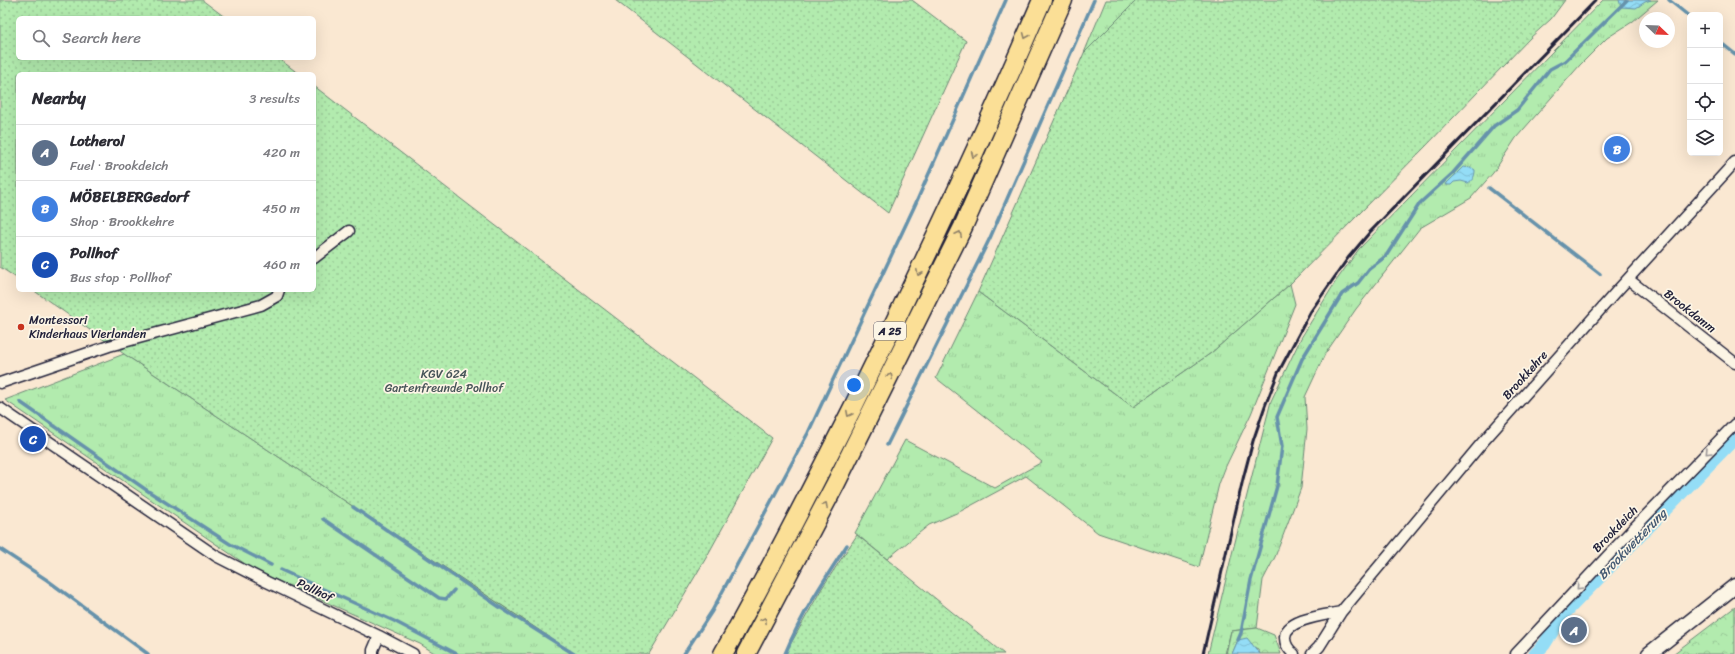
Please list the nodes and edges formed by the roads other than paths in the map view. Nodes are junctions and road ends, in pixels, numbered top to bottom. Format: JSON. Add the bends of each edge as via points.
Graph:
{"nodes":[{"id":1,"x":1042,"y":0,"type":"edge"},
{"id":2,"x":1063,"y":0,"type":"edge"},
{"id":3,"x":1735,"y":162,"type":"edge"},
{"id":4,"x":348,"y":231,"type":"dead end"},
{"id":5,"x":316,"y":256,"type":"edge"},
{"id":6,"x":1628,"y":279,"type":"junction"},
{"id":7,"x":278,"y":292,"type":"edge"},
{"id":8,"x":1735,"y":363,"type":"edge"},
{"id":9,"x":0,"y":383,"type":"edge"},
{"id":10,"x":0,"y":408,"type":"edge"},
{"id":11,"x":1735,"y":424,"type":"edge"},
{"id":12,"x":1735,"y":586,"type":"edge"},
{"id":13,"x":1341,"y":612,"type":"junction"},
{"id":14,"x":379,"y":636,"type":"junction"},
{"id":15,"x":373,"y":654,"type":"edge"},
{"id":16,"x":413,"y":654,"type":"edge"},
{"id":17,"x":723,"y":654,"type":"edge"},
{"id":18,"x":746,"y":654,"type":"edge"},
{"id":19,"x":1294,"y":654,"type":"edge"},
{"id":20,"x":1312,"y":654,"type":"edge"},
{"id":21,"x":1516,"y":654,"type":"edge"},
{"id":22,"x":1649,"y":654,"type":"edge"}],
"edges":[{"from":1,"to":17,"type":"highway","number":"A 25","one_way":true,"via":[[948,213],[910,292],[819,474]]},
{"from":18,"to":2,"type":"highway","number":"A 25","one_way":true,"via":[[836,483],[963,228]]},
{"from":3,"to":6,"type":"street","name":"Brookkehre"},
{"from":4,"to":5,"type":"street"},
{"from":6,"to":8,"type":"street","name":"Brookdamm"},
{"from":6,"to":13,"type":"street","name":"Brookkehre","via":[[1481,444]]},
{"from":7,"to":9,"type":"street","via":[[277,296],[261,305],[109,346]]},
{"from":10,"to":14,"type":"street","name":"Pollhof","via":[[216,556]]},
{"from":11,"to":21,"type":"street","name":"Brookdeich","one_way":true},
{"from":12,"to":22,"type":"main road"},
{"from":13,"to":19,"type":"street","via":[[1306,620],[1290,627],[1286,632],[1286,644]]},
{"from":13,"to":20,"type":"street","name":"Brookkehre"},
{"from":14,"to":15,"type":"street"},
{"from":14,"to":16,"type":"street","name":"Pollhof"}]}
